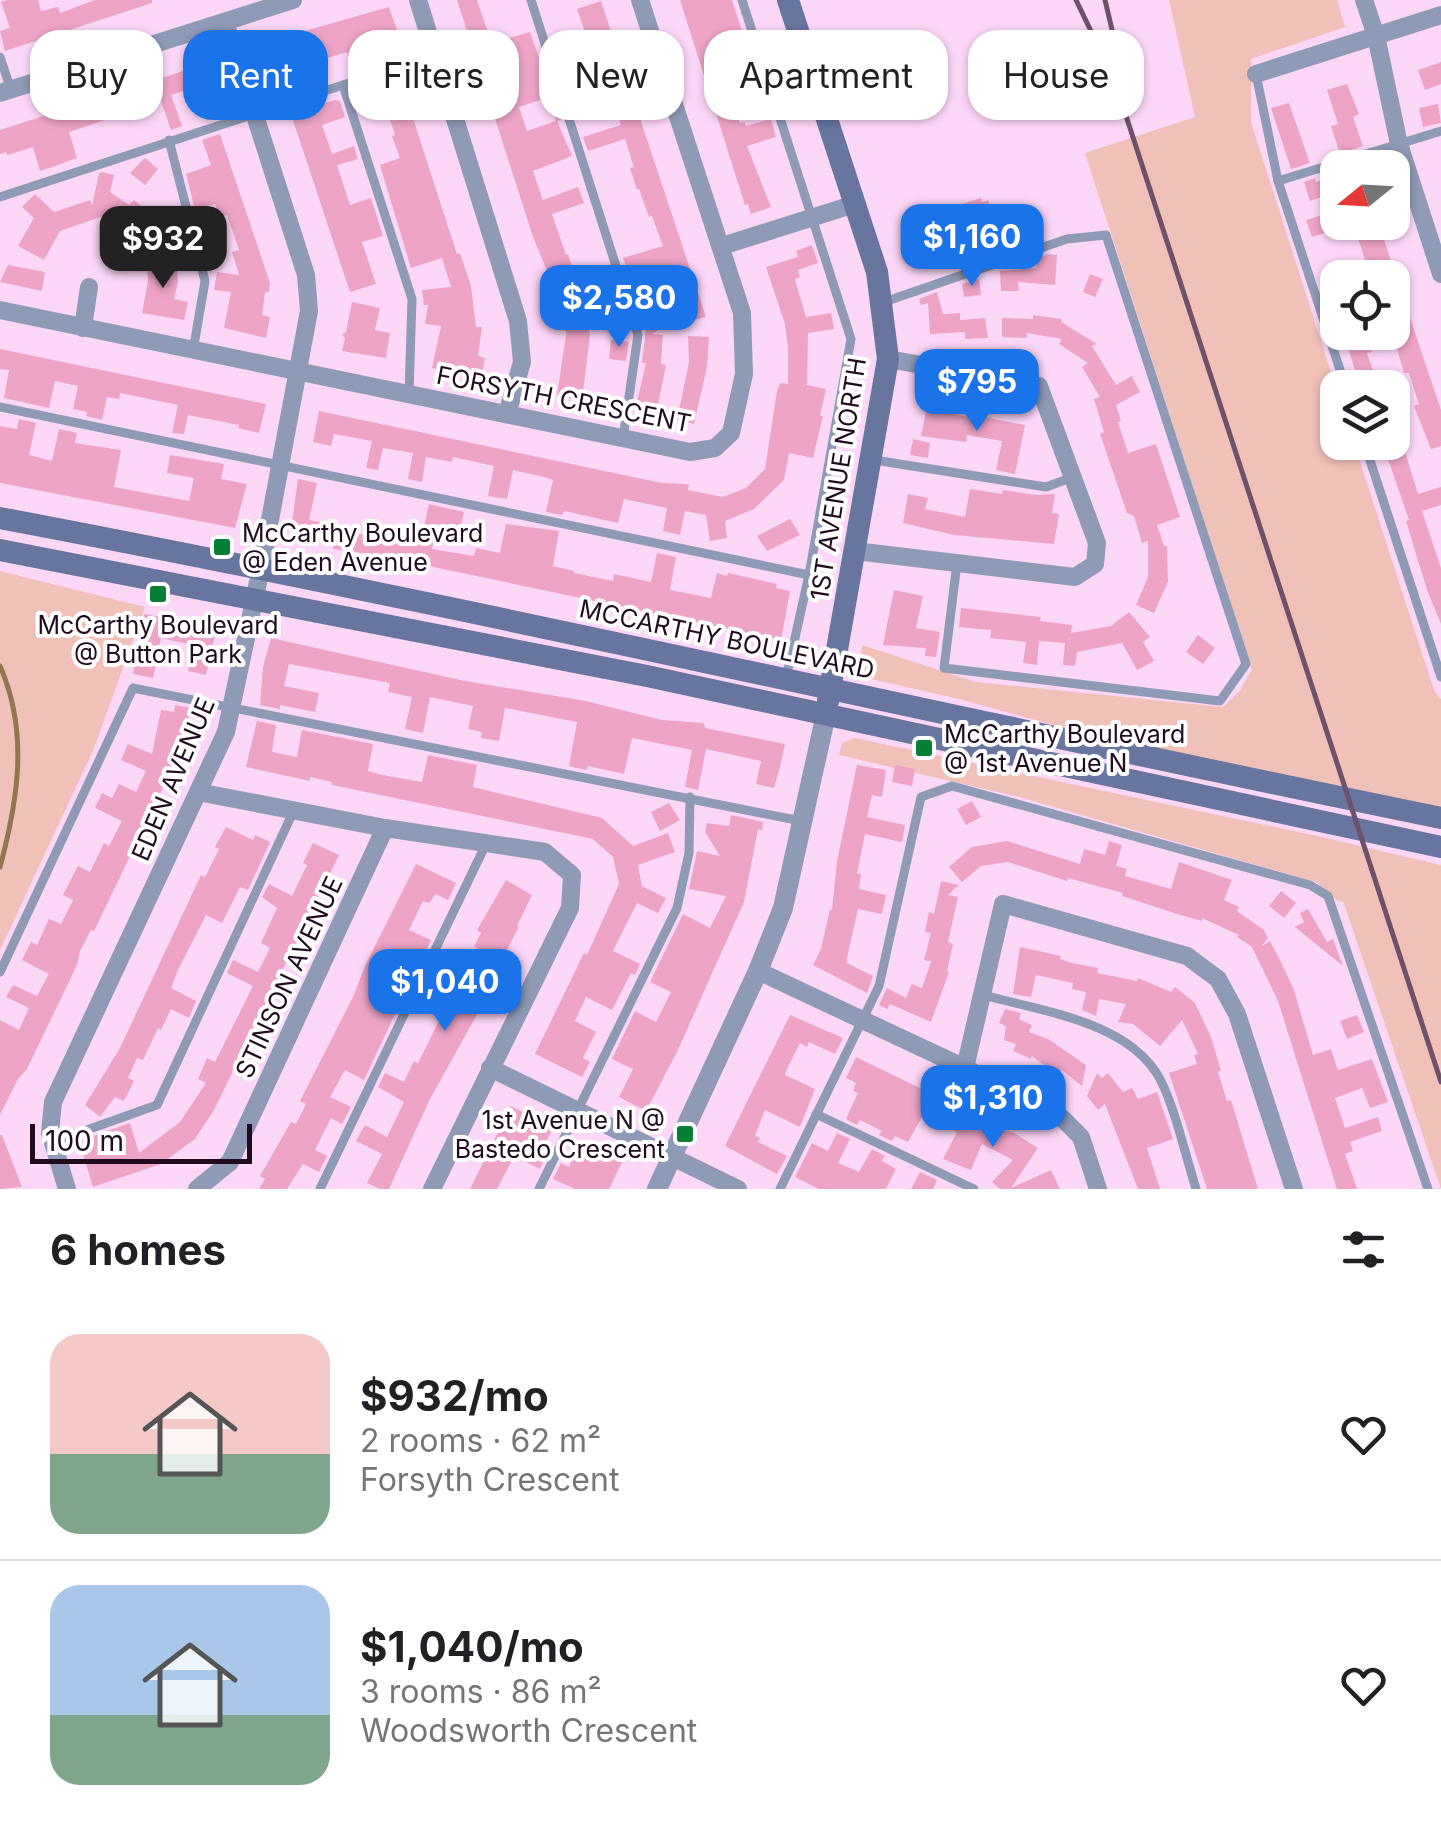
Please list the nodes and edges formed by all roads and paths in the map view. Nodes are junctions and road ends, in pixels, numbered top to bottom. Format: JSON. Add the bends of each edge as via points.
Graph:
{"nodes":[{"id":1,"x":293,"y":0,"type":"edge"},
{"id":2,"x":418,"y":0,"type":"edge"},
{"id":3,"x":530,"y":0,"type":"edge"},
{"id":4,"x":640,"y":0,"type":"edge"},
{"id":5,"x":742,"y":0,"type":"edge"},
{"id":6,"x":788,"y":0,"type":"edge"},
{"id":7,"x":1364,"y":0,"type":"edge"},
{"id":8,"x":1441,"y":15,"type":"edge"},
{"id":9,"x":225,"y":22,"type":"junction"},
{"id":10,"x":228,"y":30,"type":"edge"},
{"id":11,"x":429,"y":30,"type":"edge"},
{"id":12,"x":1376,"y":36,"type":"junction"},
{"id":13,"x":0,"y":57,"type":"edge"},
{"id":14,"x":1256,"y":74,"type":"joint"},
{"id":15,"x":348,"y":83,"type":"edge"},
{"id":16,"x":343,"y":85,"type":"junction"},
{"id":17,"x":328,"y":90,"type":"edge"},
{"id":18,"x":5,"y":91,"type":"edge"},
{"id":19,"x":238,"y":120,"type":"edge"},
{"id":20,"x":257,"y":120,"type":"edge"},
{"id":21,"x":457,"y":120,"type":"edge"},
{"id":22,"x":1441,"y":131,"type":"edge"},
{"id":23,"x":169,"y":140,"type":"junction"},
{"id":24,"x":1400,"y":144,"type":"junction"},
{"id":25,"x":1278,"y":181,"type":"junction"},
{"id":26,"x":0,"y":196,"type":"edge"},
{"id":27,"x":855,"y":204,"type":"junction"},
{"id":28,"x":812,"y":218,"type":"junction"},
{"id":29,"x":722,"y":246,"type":"junction"},
{"id":30,"x":1441,"y":274,"type":"edge"},
{"id":31,"x":89,"y":287,"type":"dead end"},
{"id":32,"x":881,"y":302,"type":"junction"},
{"id":33,"x":0,"y":310,"type":"edge"},
{"id":34,"x":83,"y":328,"type":"junction"},
{"id":35,"x":193,"y":351,"type":"junction"},
{"id":36,"x":888,"y":360,"type":"junction"},
{"id":37,"x":299,"y":370,"type":"junction"},
{"id":38,"x":1340,"y":370,"type":"edge"},
{"id":39,"x":409,"y":394,"type":"junction"},
{"id":40,"x":0,"y":408,"type":"edge"},
{"id":41,"x":507,"y":414,"type":"junction"},
{"id":42,"x":623,"y":438,"type":"junction"},
{"id":43,"x":871,"y":460,"type":"junction"},
{"id":44,"x":1370,"y":460,"type":"edge"},
{"id":45,"x":280,"y":466,"type":"junction"},
{"id":46,"x":1073,"y":477,"type":"junction"},
{"id":47,"x":0,"y":518,"type":"edge"},
{"id":48,"x":0,"y":550,"type":"edge"},
{"id":49,"x":855,"y":552,"type":"junction"},
{"id":50,"x":957,"y":563,"type":"junction"},
{"id":51,"x":261,"y":568,"type":"junction"},
{"id":52,"x":809,"y":575,"type":"junction"},
{"id":53,"x":254,"y":598,"type":"junction"},
{"id":54,"x":1441,"y":677,"type":"edge"},
{"id":55,"x":786,"y":678,"type":"junction"},
{"id":56,"x":831,"y":688,"type":"junction"},
{"id":57,"x":233,"y":707,"type":"junction"},
{"id":58,"x":826,"y":714,"type":"junction"},
{"id":59,"x":198,"y":792,"type":"junction"},
{"id":60,"x":690,"y":797,"type":"junction"},
{"id":61,"x":294,"y":810,"type":"junction"},
{"id":62,"x":1441,"y":818,"type":"edge"},
{"id":63,"x":803,"y":822,"type":"junction"},
{"id":64,"x":385,"y":828,"type":"junction"},
{"id":65,"x":486,"y":843,"type":"junction"},
{"id":66,"x":1441,"y":847,"type":"edge"},
{"id":67,"x":758,"y":971,"type":"junction"},
{"id":68,"x":0,"y":972,"type":"edge"},
{"id":69,"x":984,"y":995,"type":"junction"},
{"id":70,"x":862,"y":1020,"type":"junction"},
{"id":71,"x":490,"y":1068,"type":"junction"},
{"id":72,"x":965,"y":1068,"type":"junction"},
{"id":73,"x":576,"y":1111,"type":"junction"},
{"id":74,"x":816,"y":1114,"type":"junction"},
{"id":75,"x":53,"y":1142,"type":"junction"},
{"id":76,"x":673,"y":1156,"type":"junction"},
{"id":77,"x":67,"y":1189,"type":"edge"},
{"id":78,"x":197,"y":1189,"type":"edge"},
{"id":79,"x":320,"y":1189,"type":"edge"},
{"id":80,"x":432,"y":1189,"type":"edge"},
{"id":81,"x":539,"y":1189,"type":"edge"},
{"id":82,"x":657,"y":1189,"type":"edge"},
{"id":83,"x":738,"y":1189,"type":"edge"},
{"id":84,"x":780,"y":1189,"type":"edge"},
{"id":85,"x":974,"y":1189,"type":"edge"},
{"id":86,"x":1098,"y":1189,"type":"edge"},
{"id":87,"x":1196,"y":1189,"type":"edge"},
{"id":88,"x":1294,"y":1189,"type":"edge"},
{"id":89,"x":1428,"y":1189,"type":"edge"}],
"edges":[{"from":1,"to":9,"type":"street"},
{"from":2,"to":11,"type":"street"},
{"from":3,"to":42,"type":"lane","via":[[638,335]]},
{"from":4,"to":29,"type":"street","name":"FORSYTH CRESCENT"},
{"from":5,"to":28,"type":"lane"},
{"from":6,"to":27,"type":"main road","name":"1ST AVENUE NORTH"},
{"from":7,"to":12,"type":"street"},
{"from":8,"to":12,"type":"street"},
{"from":9,"to":10,"type":"street","name":"EDEN AVENUE"},
{"from":9,"to":18,"type":"street"},
{"from":12,"to":14,"type":"street"},
{"from":12,"to":24,"type":"street"},
{"from":13,"to":18,"type":"lane"},
{"from":14,"to":25,"type":"lane"},
{"from":15,"to":16,"type":"lane"},
{"from":16,"to":17,"type":"lane"},
{"from":16,"to":39,"type":"lane","via":[[412,300]]},
{"from":19,"to":23,"type":"lane"},
{"from":20,"to":37,"type":"street","name":"EDEN AVENUE","via":[[306,276]]},
{"from":21,"to":41,"type":"street","via":[[518,321],[522,362]]},
{"from":22,"to":24,"type":"lane"},
{"from":23,"to":26,"type":"lane"},
{"from":23,"to":35,"type":"lane","via":[[205,281]]},
{"from":24,"to":25,"type":"lane"},
{"from":24,"to":30,"type":"street"},
{"from":25,"to":38,"type":"lane"},
{"from":27,"to":28,"type":"street"},
{"from":27,"to":32,"type":"main road","name":"1ST AVENUE NORTH"},
{"from":28,"to":29,"type":"street"},
{"from":28,"to":52,"type":"lane","via":[[851,339]]},
{"from":29,"to":42,"type":"street","name":"FORSYTH CRESCENT","via":[[742,313],[744,374],[731,433],[715,448],[690,452]]},
{"from":31,"to":34,"type":"street"},
{"from":32,"to":36,"type":"main road","name":"1ST AVENUE NORTH"},
{"from":32,"to":50,"type":"lane","via":[[1067,239],[1106,235],[1246,664],[1220,702],[944,668]]},
{"from":33,"to":34,"type":"street","name":"FORSYTH CRESCENT"},
{"from":34,"to":35,"type":"street","name":"FORSYTH CRESCENT"},
{"from":35,"to":37,"type":"street","name":"FORSYTH CRESCENT"},
{"from":36,"to":43,"type":"main road","name":"1ST AVENUE NORTH"},
{"from":36,"to":46,"type":"street","via":[[1039,386]]},
{"from":37,"to":39,"type":"street","name":"FORSYTH CRESCENT"},
{"from":37,"to":45,"type":"street","name":"EDEN AVENUE"},
{"from":39,"to":41,"type":"street","name":"FORSYTH CRESCENT"},
{"from":40,"to":45,"type":"lane"},
{"from":41,"to":42,"type":"street","name":"FORSYTH CRESCENT"},
{"from":43,"to":46,"type":"lane","via":[[1046,487]]},
{"from":43,"to":49,"type":"main road","name":"1ST AVENUE NORTH"},
{"from":44,"to":54,"type":"lane"},
{"from":45,"to":51,"type":"street","name":"EDEN AVENUE"},
{"from":45,"to":52,"type":"lane"},
{"from":46,"to":50,"type":"street","via":[[1097,543],[1095,564],[1075,577]]},
{"from":47,"to":51,"type":"main road","name":"MCCARTHY BOULEVARD"},
{"from":48,"to":53,"type":"main road","name":"MCCARTHY BOULEVARD"},
{"from":49,"to":50,"type":"street"},
{"from":49,"to":56,"type":"main road","name":"1ST AVENUE NORTH"},
{"from":51,"to":53,"type":"street","name":"EDEN AVENUE"},
{"from":51,"to":55,"type":"main road","name":"MCCARTHY BOULEVARD"},
{"from":52,"to":55,"type":"lane"},
{"from":53,"to":57,"type":"street","name":"EDEN AVENUE"},
{"from":53,"to":58,"type":"main road","name":"MCCARTHY BOULEVARD"},
{"from":55,"to":56,"type":"main road","name":"MCCARTHY BOULEVARD"},
{"from":56,"to":58,"type":"main road","name":"1ST AVENUE NORTH"},
{"from":56,"to":62,"type":"main road","name":"MCCARTHY BOULEVARD"},
{"from":57,"to":59,"type":"street","name":"EDEN AVENUE"},
{"from":57,"to":60,"type":"lane"},
{"from":57,"to":68,"type":"lane","via":[[134,688]]},
{"from":58,"to":63,"type":"street","name":"1ST AVENUE NORTH"},
{"from":58,"to":66,"type":"main road","name":"MCCARTHY BOULEVARD"},
{"from":59,"to":61,"type":"street"},
{"from":59,"to":75,"type":"street","name":"EDEN AVENUE","via":[[52,1102]]},
{"from":60,"to":63,"type":"lane"},
{"from":60,"to":73,"type":"lane","via":[[689,853],[676,908]]},
{"from":61,"to":64,"type":"street"},
{"from":61,"to":75,"type":"lane","via":[[157,1105]]},
{"from":63,"to":67,"type":"street","name":"1ST AVENUE NORTH","via":[[783,908]]},
{"from":64,"to":65,"type":"street"},
{"from":64,"to":78,"type":"street","name":"STINSON AVENUE","via":[[230,1162]]},
{"from":65,"to":71,"type":"street","via":[[545,852],[572,876],[570,908]]},
{"from":65,"to":79,"type":"lane"},
{"from":67,"to":70,"type":"street"},
{"from":67,"to":76,"type":"street","name":"1ST AVENUE NORTH"},
{"from":69,"to":72,"type":"street"},
{"from":69,"to":87,"type":"lane","via":[[1092,1026],[1145,1059],[1160,1079]]},
{"from":69,"to":88,"type":"street","via":[[1003,904],[1187,956],[1218,979],[1236,1014]]},
{"from":70,"to":72,"type":"street"},
{"from":70,"to":74,"type":"lane"},
{"from":70,"to":89,"type":"lane","via":[[880,986],[921,797],[952,786],[1310,886],[1328,896]]},
{"from":71,"to":73,"type":"street"},
{"from":71,"to":80,"type":"street"},
{"from":72,"to":86,"type":"street","via":[[1062,1118],[1081,1137]]},
{"from":73,"to":76,"type":"street"},
{"from":73,"to":81,"type":"lane"},
{"from":74,"to":84,"type":"lane"},
{"from":74,"to":85,"type":"lane"},
{"from":75,"to":77,"type":"street","name":"EDEN AVENUE"},
{"from":76,"to":82,"type":"street","name":"1ST AVENUE NORTH"},
{"from":76,"to":83,"type":"street"}]}
